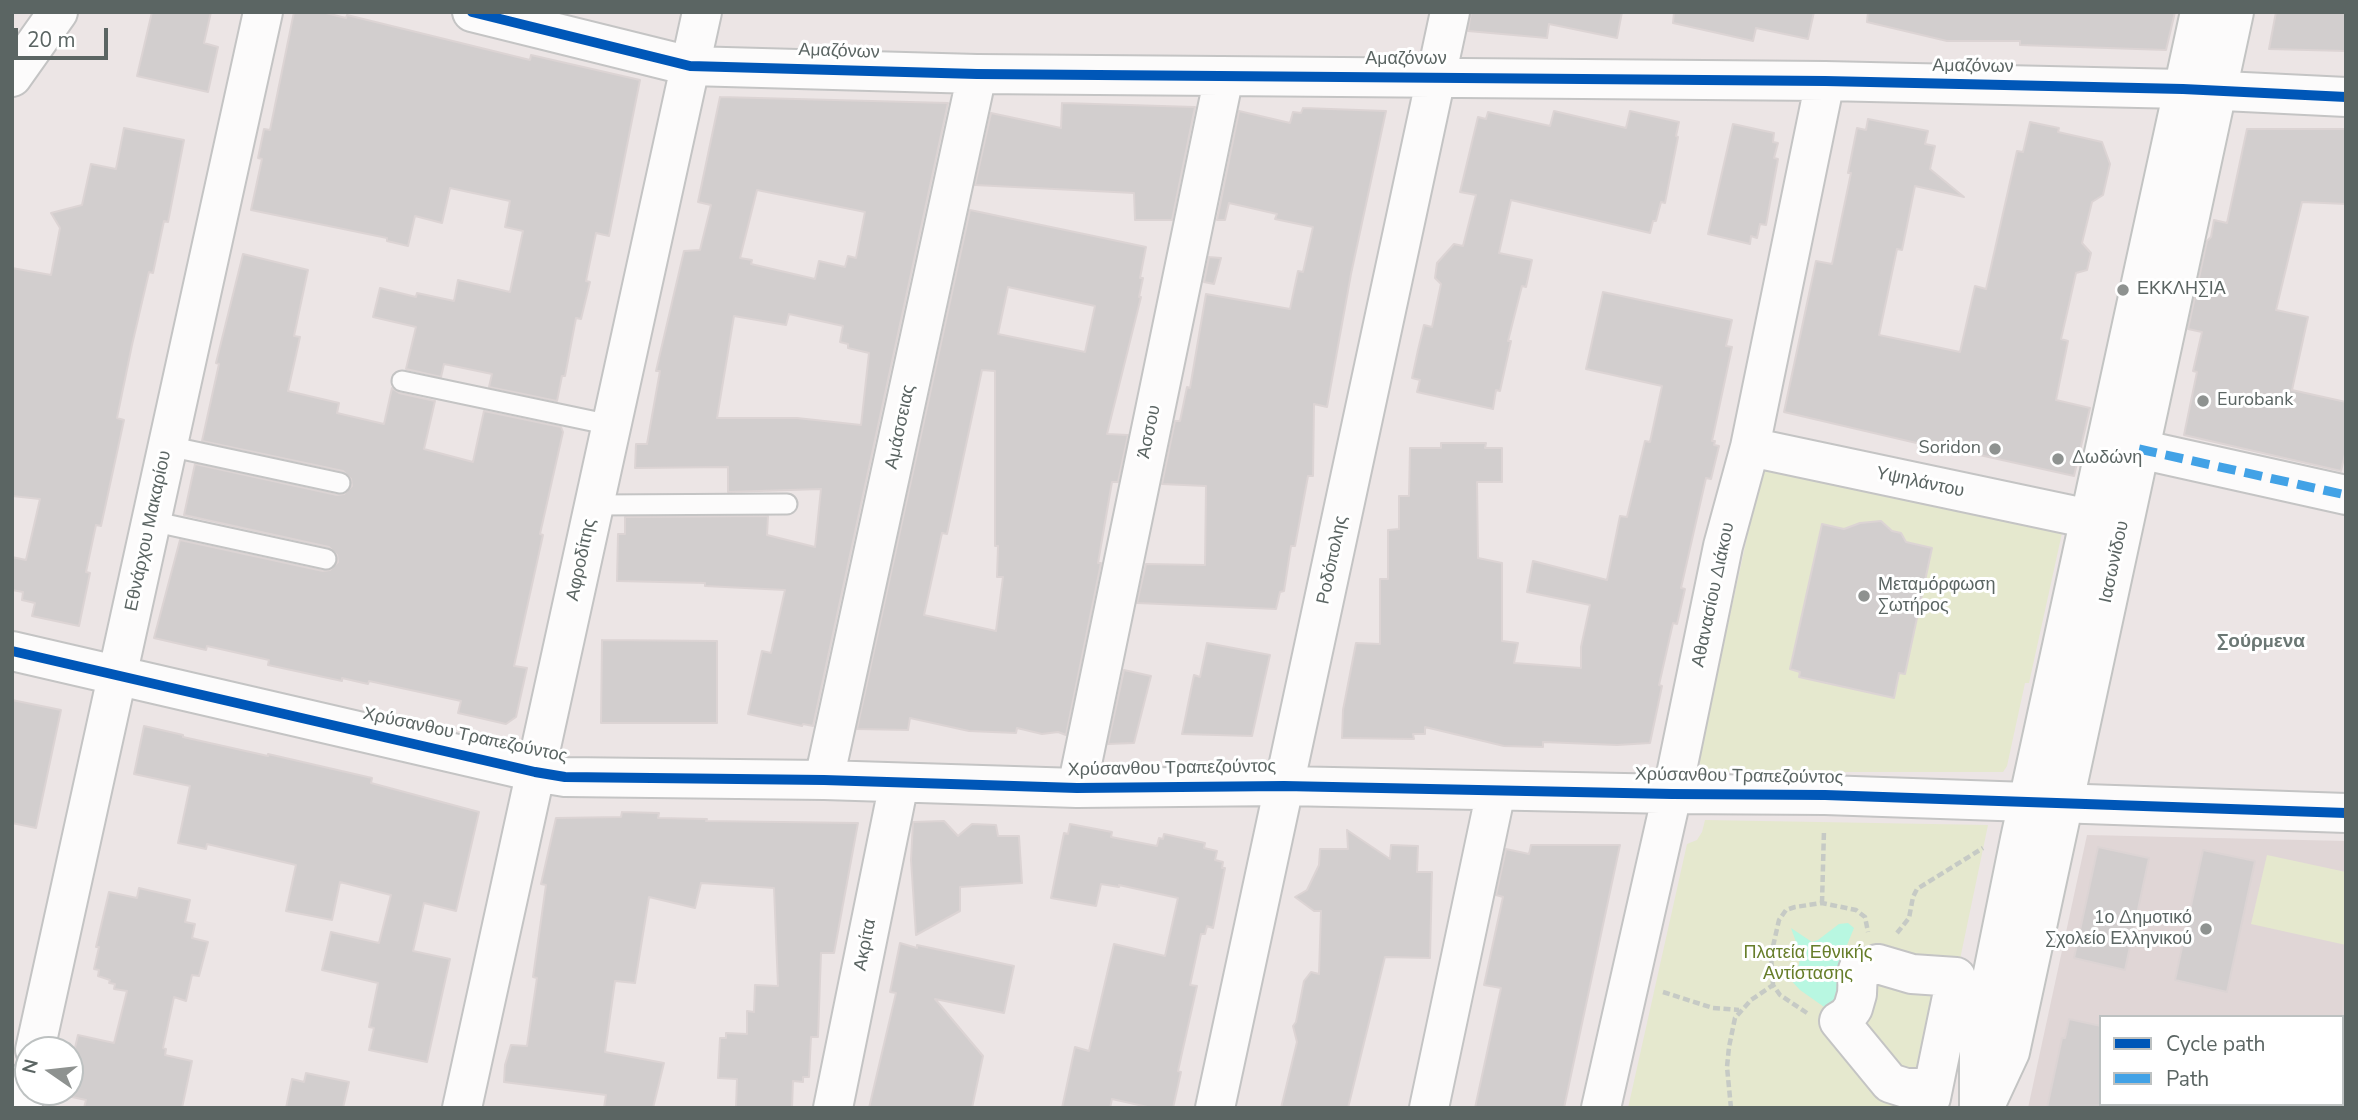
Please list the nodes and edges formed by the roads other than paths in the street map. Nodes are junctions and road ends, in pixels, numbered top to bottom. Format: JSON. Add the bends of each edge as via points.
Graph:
{"nodes":[{"id":1,"x":58,"y":12,"type":"edge"},
{"id":2,"x":263,"y":12,"type":"edge"},
{"id":3,"x":472,"y":12,"type":"edge"},
{"id":4,"x":702,"y":12,"type":"edge"},
{"id":5,"x":1450,"y":12,"type":"edge"},
{"id":6,"x":2200,"y":12,"type":"edge"},
{"id":7,"x":2234,"y":12,"type":"edge"},
{"id":8,"x":690,"y":66,"type":"junction"},
{"id":9,"x":977,"y":74,"type":"junction"},
{"id":10,"x":1224,"y":76,"type":"junction"},
{"id":11,"x":12,"y":77,"type":"edge"},
{"id":12,"x":1436,"y":78,"type":"junction"},
{"id":13,"x":1825,"y":81,"type":"junction"},
{"id":14,"x":2200,"y":90,"type":"junction"},
{"id":15,"x":2346,"y":97,"type":"edge"},
{"id":16,"x":402,"y":381,"type":"dead end"},
{"id":17,"x":611,"y":425,"type":"junction"},
{"id":18,"x":168,"y":446,"type":"junction"},
{"id":19,"x":1750,"y":447,"type":"junction"},
{"id":20,"x":2139,"y":449,"type":"junction"},
{"id":21,"x":340,"y":483,"type":"dead end"},
{"id":22,"x":2346,"y":495,"type":"edge"},
{"id":23,"x":787,"y":503,"type":"dead end"},
{"id":24,"x":594,"y":505,"type":"junction"},
{"id":25,"x":2090,"y":519,"type":"junction"},
{"id":26,"x":151,"y":521,"type":"junction"},
{"id":27,"x":326,"y":559,"type":"dead end"},
{"id":28,"x":12,"y":651,"type":"edge"},
{"id":29,"x":118,"y":674,"type":"junction"},
{"id":30,"x":536,"y":772,"type":"junction"},
{"id":31,"x":824,"y":780,"type":"junction"},
{"id":32,"x":899,"y":783,"type":"junction"},
{"id":33,"x":1284,"y":786,"type":"junction"},
{"id":34,"x":1077,"y":788,"type":"junction"},
{"id":35,"x":1496,"y":790,"type":"junction"},
{"id":36,"x":1672,"y":794,"type":"junction"},
{"id":37,"x":2045,"y":803,"type":"junction"},
{"id":38,"x":2346,"y":813,"type":"edge"},
{"id":39,"x":1839,"y":1021,"type":"joint"},
{"id":40,"x":33,"y":1036,"type":"edge"},
{"id":41,"x":462,"y":1108,"type":"edge"},
{"id":42,"x":834,"y":1108,"type":"edge"},
{"id":43,"x":1214,"y":1108,"type":"edge"},
{"id":44,"x":1429,"y":1108,"type":"edge"},
{"id":45,"x":1601,"y":1108,"type":"edge"},
{"id":46,"x":1981,"y":1108,"type":"edge"}],
"edges":[{"from":1,"to":11,"type":"street"},
{"from":2,"to":18,"type":"street","name":"Εθνάρχου Μακαρίου"},
{"from":3,"to":8,"type":"street","name":"Αμαζόνων"},
{"from":4,"to":8,"type":"street","name":"Αφροδίτης"},
{"from":5,"to":12,"type":"street","name":"Ροδόπολης"},
{"from":6,"to":14,"type":"street","name":"Ιασωνίδου"},
{"from":7,"to":14,"type":"street","name":"Ιασωνίδου"},
{"from":8,"to":9,"type":"street","name":"Αμαζόνων"},
{"from":8,"to":17,"type":"street","name":"Αφροδίτης"},
{"from":9,"to":10,"type":"street","name":"Αμαζόνων"},
{"from":9,"to":31,"type":"street","name":"Αμάσσειας"},
{"from":10,"to":12,"type":"street","name":"Αμαζόνων"},
{"from":10,"to":34,"type":"street","name":"Άσσου"},
{"from":12,"to":13,"type":"street","name":"Αμαζόνων"},
{"from":12,"to":33,"type":"street","name":"Ροδόπολης"},
{"from":13,"to":14,"type":"street","name":"Αμαζόνων"},
{"from":13,"to":19,"type":"street","name":"Αθανασίου Διάκου"},
{"from":14,"to":15,"type":"street","name":"Αμαζόνων"},
{"from":14,"to":20,"type":"street","name":"Ιασωνίδου"},
{"from":14,"to":25,"type":"street","name":"Ιασωνίδου"},
{"from":16,"to":17,"type":"lane"},
{"from":17,"to":24,"type":"street","name":"Αφροδίτης"},
{"from":18,"to":21,"type":"lane"},
{"from":18,"to":26,"type":"street","name":"Εθνάρχου Μακαρίου"},
{"from":19,"to":25,"type":"street","name":"Υψηλάντου"},
{"from":19,"to":36,"type":"street","name":"Αθανασίου Διάκου","via":[[1723,546]]},
{"from":20,"to":22,"type":"street"},
{"from":20,"to":37,"type":"street","name":"Ιασωνίδου"},
{"from":23,"to":24,"type":"lane"},
{"from":24,"to":30,"type":"street","name":"Αφροδίτης"},
{"from":25,"to":37,"type":"street","name":"Ιασωνίδου"},
{"from":26,"to":27,"type":"lane"},
{"from":26,"to":29,"type":"street","name":"Εθνάρχου Μακαρίου"},
{"from":28,"to":29,"type":"street","name":"Χρύσανθου Τραπεζούντος"},
{"from":29,"to":30,"type":"street","name":"Χρύσανθου Τραπεζούντος"},
{"from":29,"to":40,"type":"street","name":"Εθνάρχου Μακαρίου"},
{"from":30,"to":31,"type":"street","name":"Χρύσανθου Τραπεζούντος","via":[[565,777]]},
{"from":30,"to":41,"type":"street","name":"Αφροδίτης"},
{"from":31,"to":32,"type":"street","name":"Χρύσανθου Τραπεζούντος"},
{"from":32,"to":34,"type":"street","name":"Χρύσανθου Τραπεζούντος"},
{"from":32,"to":42,"type":"street","name":"Ακρίτα"},
{"from":33,"to":34,"type":"street","name":"Χρύσανθου Τραπεζούντος"},
{"from":33,"to":35,"type":"street","name":"Χρύσανθου Τραπεζούντος"},
{"from":33,"to":43,"type":"street","name":"Ροδόπολης"},
{"from":35,"to":36,"type":"street","name":"Χρύσανθου Τραπεζούντος"},
{"from":35,"to":44,"type":"street"},
{"from":36,"to":37,"type":"street","name":"Χρύσανθου Τραπεζούντος"},
{"from":36,"to":45,"type":"street","name":"Αθανασίου Διάκου"},
{"from":37,"to":38,"type":"street","name":"Χρύσανθου Τραπεζούντος"},
{"from":37,"to":46,"type":"street","name":"Ιασωνίδου","via":[[2010,1052]]},
{"from":37,"to":46,"type":"street","name":"Ιασωνίδου","via":[[2020,839],[1979,1042]]},
{"from":39,"to":39,"type":"street","via":[[1853,1008],[1858,970],[1878,964],[1912,974],[1956,977],[1931,1098],[1918,1087],[1890,1083]]}]}
